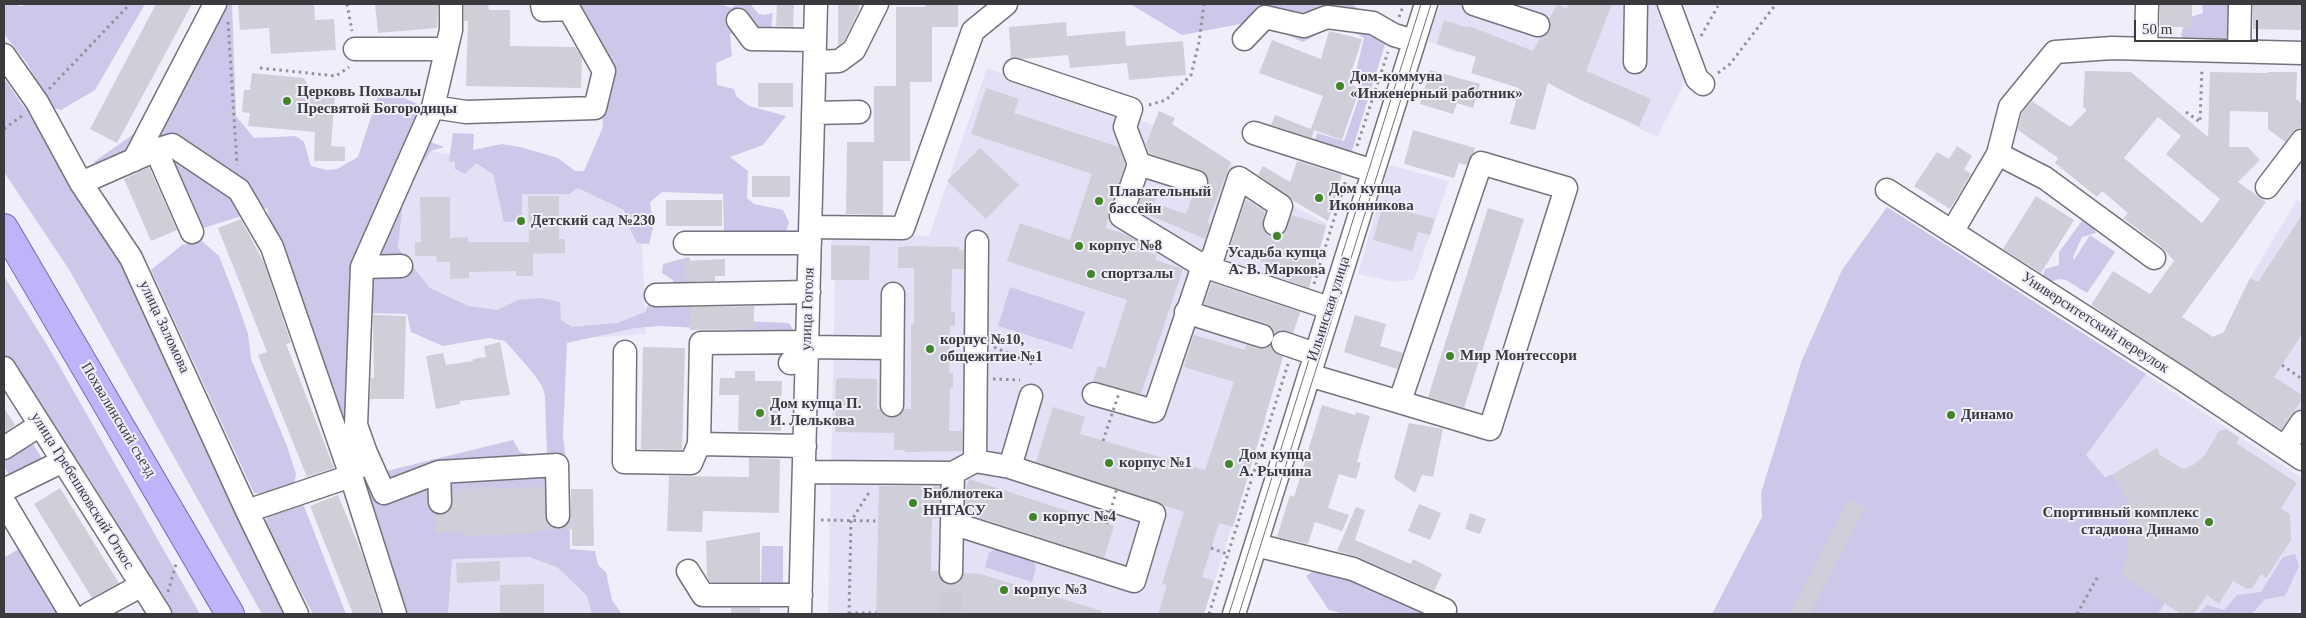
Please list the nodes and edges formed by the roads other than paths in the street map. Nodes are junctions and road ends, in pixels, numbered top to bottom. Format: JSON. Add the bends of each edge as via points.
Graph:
{"nodes":[{"id":1,"x":451,"y":4,"type":"edge"},
{"id":2,"x":542,"y":4,"type":"edge"},
{"id":3,"x":816,"y":4,"type":"edge"},
{"id":4,"x":877,"y":4,"type":"edge"},
{"id":5,"x":1006,"y":4,"type":"edge"},
{"id":6,"x":1426,"y":4,"type":"edge"},
{"id":7,"x":1474,"y":4,"type":"edge"},
{"id":8,"x":1636,"y":4,"type":"edge"},
{"id":9,"x":1669,"y":4,"type":"edge"},
{"id":10,"x":2147,"y":4,"type":"edge"},
{"id":11,"x":2240,"y":4,"type":"edge"},
{"id":12,"x":221,"y":8,"type":"edge"},
{"id":13,"x":738,"y":20,"type":"dead end"},
{"id":14,"x":1538,"y":25,"type":"dead end"},
{"id":15,"x":1244,"y":39,"type":"dead end"},
{"id":16,"x":1414,"y":42,"type":"junction"},
{"id":17,"x":365,"y":49,"type":"road end"},
{"id":18,"x":446,"y":49,"type":"junction"},
{"id":19,"x":2146,"y":49,"type":"junction"},
{"id":20,"x":815,"y":51,"type":"junction"},
{"id":21,"x":2239,"y":51,"type":"junction"},
{"id":22,"x":2302,"y":53,"type":"edge"},
{"id":23,"x":4,"y":55,"type":"edge"},
{"id":24,"x":1636,"y":62,"type":"dead end"},
{"id":25,"x":1015,"y":70,"type":"dead end"},
{"id":26,"x":1703,"y":84,"type":"road end"},
{"id":27,"x":433,"y":107,"type":"junction"},
{"id":28,"x":859,"y":112,"type":"dead end"},
{"id":29,"x":814,"y":113,"type":"junction"},
{"id":30,"x":1254,"y":133,"type":"dead end"},
{"id":31,"x":2302,"y":141,"type":"edge"},
{"id":32,"x":156,"y":150,"type":"junction"},
{"id":33,"x":1998,"y":154,"type":"junction"},
{"id":34,"x":134,"y":160,"type":"junction"},
{"id":35,"x":1138,"y":164,"type":"junction"},
{"id":36,"x":1373,"y":171,"type":"junction"},
{"id":37,"x":1196,"y":182,"type":"dead end"},
{"id":38,"x":81,"y":183,"type":"junction"},
{"id":39,"x":2267,"y":187,"type":"dead end"},
{"id":40,"x":1887,"y":190,"type":"dead end"},
{"id":41,"x":1275,"y":224,"type":"dead end"},
{"id":42,"x":4,"y":228,"type":"edge"},
{"id":43,"x":192,"y":232,"type":"dead end"},
{"id":44,"x":1952,"y":232,"type":"junction"},
{"id":45,"x":810,"y":235,"type":"junction"},
{"id":46,"x":977,"y":242,"type":"dead end"},
{"id":47,"x":685,"y":243,"type":"dead end"},
{"id":48,"x":2154,"y":258,"type":"dead end"},
{"id":49,"x":401,"y":266,"type":"dead end"},
{"id":50,"x":1203,"y":266,"type":"junction"},
{"id":51,"x":362,"y":267,"type":"junction"},
{"id":52,"x":809,"y":292,"type":"junction"},
{"id":53,"x":893,"y":294,"type":"dead end"},
{"id":54,"x":656,"y":295,"type":"dead end"},
{"id":55,"x":1330,"y":308,"type":"junction"},
{"id":56,"x":1186,"y":312,"type":"junction"},
{"id":57,"x":1262,"y":336,"type":"dead end"},
{"id":58,"x":1283,"y":343,"type":"dead end"},
{"id":59,"x":807,"y":345,"type":"junction"},
{"id":60,"x":892,"y":348,"type":"junction"},
{"id":61,"x":625,"y":352,"type":"dead end"},
{"id":62,"x":790,"y":363,"type":"dead end"},
{"id":63,"x":1312,"y":364,"type":"junction"},
{"id":64,"x":4,"y":368,"type":"edge"},
{"id":65,"x":1026,"y":388,"type":"road end"},
{"id":66,"x":1094,"y":394,"type":"dead end"},
{"id":67,"x":1400,"y":401,"type":"junction"},
{"id":68,"x":892,"y":405,"type":"dead end"},
{"id":69,"x":2302,"y":422,"type":"edge"},
{"id":70,"x":40,"y":425,"type":"junction"},
{"id":71,"x":699,"y":444,"type":"junction"},
{"id":72,"x":805,"y":446,"type":"junction"},
{"id":73,"x":4,"y":448,"type":"edge"},
{"id":74,"x":366,"y":453,"type":"junction"},
{"id":75,"x":2294,"y":453,"type":"edge"},
{"id":76,"x":63,"y":460,"type":"junction"},
{"id":77,"x":975,"y":461,"type":"junction"},
{"id":78,"x":1010,"y":467,"type":"junction"},
{"id":79,"x":439,"y":472,"type":"junction"},
{"id":80,"x":804,"y":472,"type":"junction"},
{"id":81,"x":952,"y":473,"type":"junction"},
{"id":82,"x":351,"y":476,"type":"junction"},
{"id":83,"x":4,"y":490,"type":"edge"},
{"id":84,"x":4,"y":502,"type":"edge"},
{"id":85,"x":440,"y":502,"type":"dead end"},
{"id":86,"x":246,"y":511,"type":"junction"},
{"id":87,"x":558,"y":516,"type":"dead end"},
{"id":88,"x":952,"y":523,"type":"junction"},
{"id":89,"x":1256,"y":545,"type":"junction"},
{"id":90,"x":688,"y":571,"type":"dead end"},
{"id":91,"x":951,"y":572,"type":"tunnel mouth"},
{"id":92,"x":142,"y":586,"type":"junction"},
{"id":93,"x":801,"y":605,"type":"edge"},
{"id":94,"x":1445,"y":610,"type":"dead end"},
{"id":95,"x":71,"y":614,"type":"edge"},
{"id":96,"x":89,"y":614,"type":"edge"},
{"id":97,"x":160,"y":614,"type":"edge"},
{"id":98,"x":230,"y":614,"type":"edge"},
{"id":99,"x":296,"y":614,"type":"edge"},
{"id":100,"x":395,"y":614,"type":"edge"},
{"id":101,"x":1234,"y":614,"type":"edge"}],
"edges":[{"from":1,"to":18,"type":"street"},
{"from":2,"to":27,"type":"street","via":[[543,10],[569,9],[604,71],[595,108],[466,112]]},
{"from":3,"to":20,"type":"street","name":"улица Гоголя"},
{"from":4,"to":20,"type":"street","via":[[854,50],[839,60]]},
{"from":5,"to":45,"type":"street","via":[[973,31],[903,228]]},
{"from":6,"to":16,"type":"street","name":"Ильинская улица"},
{"from":7,"to":14,"type":"street"},
{"from":8,"to":24,"type":"street"},
{"from":9,"to":26,"type":"street","via":[[1688,58],[1697,79]]},
{"from":10,"to":19,"type":"street"},
{"from":11,"to":21,"type":"street"},
{"from":12,"to":34,"type":"street"},
{"from":13,"to":20,"type":"street","via":[[752,39]]},
{"from":15,"to":16,"type":"street","via":[[1265,16],[1304,26],[1327,17],[1373,24]]},
{"from":16,"to":36,"type":"street","name":"Ильинская улица"},
{"from":17,"to":18,"type":"street"},
{"from":18,"to":27,"type":"street"},
{"from":19,"to":21,"type":"street"},
{"from":19,"to":33,"type":"street","via":[[2055,52],[2010,107]]},
{"from":20,"to":29,"type":"street","name":"улица Гоголя"},
{"from":21,"to":22,"type":"street"},
{"from":23,"to":38,"type":"street","name":"улица Заломова","via":[[32,107]]},
{"from":25,"to":35,"type":"street","via":[[1131,110],[1125,127]]},
{"from":27,"to":51,"type":"street"},
{"from":28,"to":29,"type":"street"},
{"from":29,"to":45,"type":"street","name":"улица Гоголя"},
{"from":30,"to":36,"type":"street"},
{"from":31,"to":39,"type":"street"},
{"from":32,"to":34,"type":"street"},
{"from":32,"to":43,"type":"street"},
{"from":32,"to":82,"type":"street","via":[[172,145],[239,190],[272,247]]},
{"from":33,"to":44,"type":"street"},
{"from":33,"to":48,"type":"street","via":[[2045,178]]},
{"from":34,"to":38,"type":"street"},
{"from":35,"to":37,"type":"street"},
{"from":35,"to":50,"type":"street","via":[[1121,216]]},
{"from":36,"to":55,"type":"street","name":"Ильинская улица"},
{"from":38,"to":86,"type":"street","name":"улица Заломова","via":[[131,258]]},
{"from":40,"to":44,"type":"street","name":"Университетский переулок"},
{"from":41,"to":50,"type":"street","via":[[1281,206],[1239,178],[1213,257]]},
{"from":42,"to":98,"type":"main road","name":"Похвалинский съезд"},
{"from":44,"to":75,"type":"street","name":"Университетский переулок"},
{"from":45,"to":47,"type":"street"},
{"from":45,"to":52,"type":"street","name":"улица Гоголя"},
{"from":46,"to":77,"type":"street"},
{"from":49,"to":51,"type":"street"},
{"from":50,"to":55,"type":"street"},
{"from":50,"to":56,"type":"street"},
{"from":51,"to":74,"type":"street","via":[[356,425]]},
{"from":52,"to":54,"type":"street"},
{"from":52,"to":59,"type":"street","name":"улица Гоголя"},
{"from":53,"to":60,"type":"street"},
{"from":55,"to":63,"type":"street","name":"Ильинская улица"},
{"from":56,"to":57,"type":"street"},
{"from":56,"to":66,"type":"street","via":[[1154,411]]},
{"from":58,"to":63,"type":"street"},
{"from":59,"to":60,"type":"street"},
{"from":59,"to":62,"type":"street","via":[[798,362]]},
{"from":59,"to":71,"type":"street","via":[[701,343]]},
{"from":59,"to":72,"type":"street","name":"улица Гоголя"},
{"from":60,"to":68,"type":"street"},
{"from":61,"to":71,"type":"street","via":[[624,462],[691,463]]},
{"from":63,"to":67,"type":"street"},
{"from":63,"to":89,"type":"street","name":"Ильинская улица"},
{"from":64,"to":70,"type":"street","name":"улица Гребешковский Откос"},
{"from":65,"to":78,"type":"street"},
{"from":67,"to":67,"type":"street","via":[[1490,429],[1566,188],[1481,163]]},
{"from":69,"to":75,"type":"street"},
{"from":70,"to":73,"type":"street"},
{"from":70,"to":76,"type":"street","name":"улица Гребешковский Откос"},
{"from":71,"to":72,"type":"street"},
{"from":72,"to":80,"type":"street","name":"улица Гоголя"},
{"from":74,"to":79,"type":"street","via":[[384,493]]},
{"from":74,"to":82,"type":"street"},
{"from":76,"to":83,"type":"street"},
{"from":76,"to":92,"type":"street","name":"улица Гребешковский Откос"},
{"from":77,"to":78,"type":"street"},
{"from":77,"to":81,"type":"street"},
{"from":78,"to":88,"type":"street","via":[[1154,514],[1134,581]]},
{"from":79,"to":85,"type":"street"},
{"from":79,"to":87,"type":"street","via":[[556,466]]},
{"from":80,"to":81,"type":"street"},
{"from":80,"to":93,"type":"street","name":"улица Гоголя"},
{"from":81,"to":88,"type":"street"},
{"from":82,"to":86,"type":"street"},
{"from":82,"to":100,"type":"street"},
{"from":84,"to":95,"type":"street"},
{"from":86,"to":99,"type":"street","name":"улица Заломова"},
{"from":88,"to":91,"type":"street"},
{"from":89,"to":94,"type":"street","via":[[1353,569]]},
{"from":89,"to":101,"type":"street","name":"Ильинская улица"},
{"from":90,"to":93,"type":"street","via":[[703,595]]},
{"from":92,"to":96,"type":"street"},
{"from":92,"to":97,"type":"street","name":"улица Гребешковский Откос"}]}
